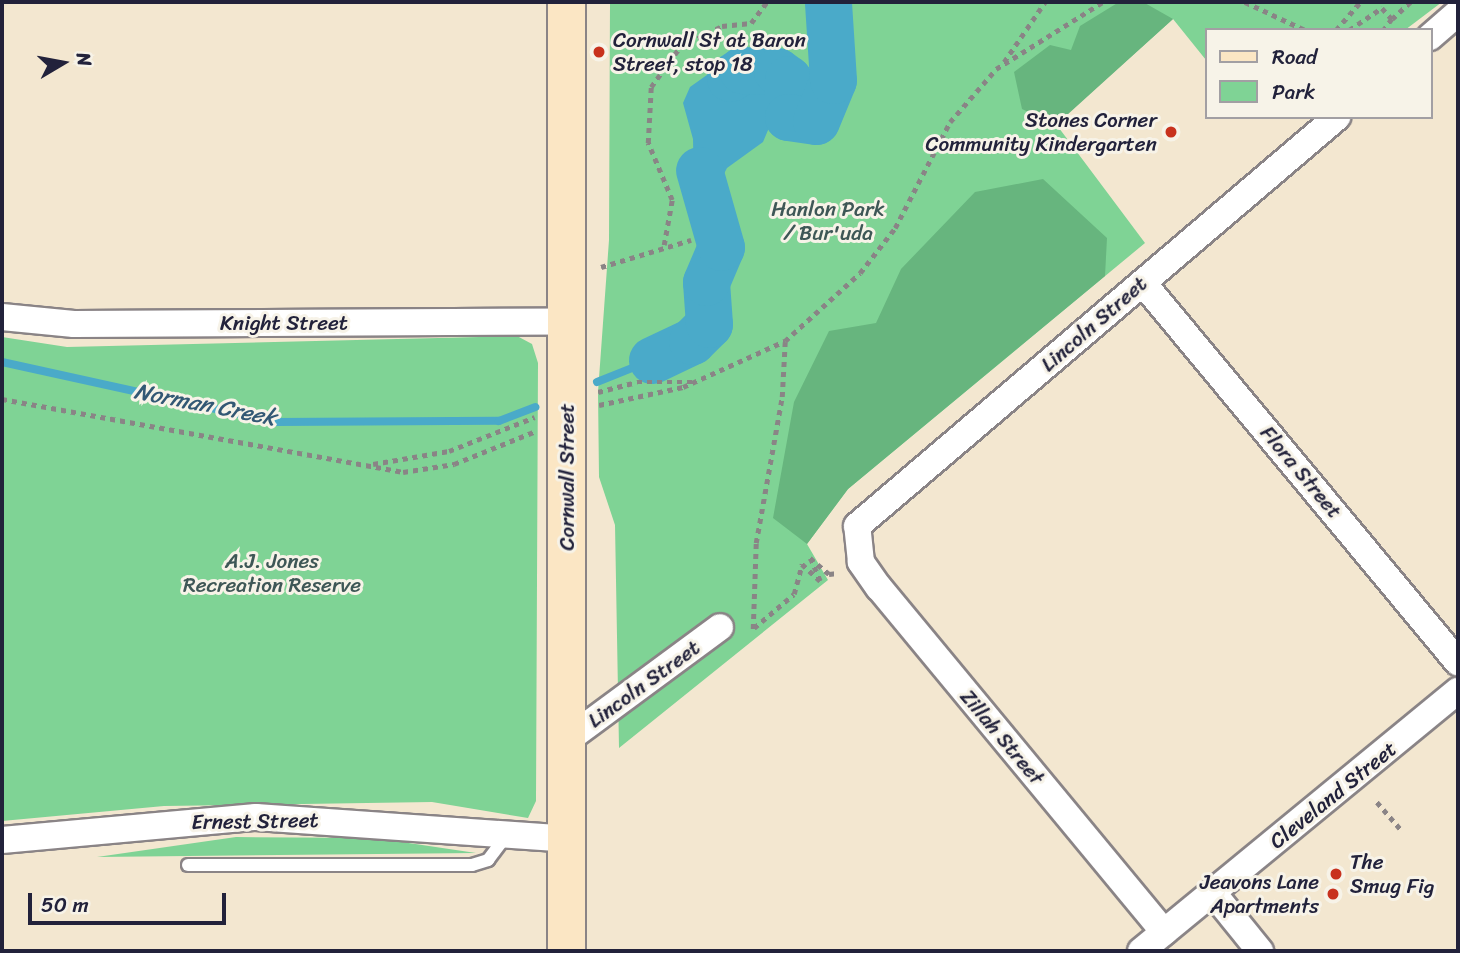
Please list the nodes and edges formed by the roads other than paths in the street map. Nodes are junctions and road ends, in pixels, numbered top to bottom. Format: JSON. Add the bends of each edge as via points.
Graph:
{"nodes":[{"id":1,"x":566,"y":2,"type":"edge"},
{"id":2,"x":1335,"y":119,"type":"edge"},
{"id":3,"x":1143,"y":283,"type":"junction"},
{"id":4,"x":2,"y":317,"type":"edge"},
{"id":5,"x":567,"y":321,"type":"junction"},
{"id":6,"x":856,"y":533,"type":"joint"},
{"id":7,"x":720,"y":627,"type":"dead end"},
{"id":8,"x":1458,"y":662,"type":"edge"},
{"id":9,"x":1458,"y":691,"type":"edge"},
{"id":10,"x":567,"y":740,"type":"junction"},
{"id":11,"x":508,"y":835,"type":"junction"},
{"id":12,"x":567,"y":839,"type":"junction"},
{"id":13,"x":2,"y":840,"type":"edge"},
{"id":14,"x":188,"y":865,"type":"dead end"},
{"id":15,"x":1213,"y":893,"type":"junction"},
{"id":16,"x":1164,"y":932,"type":"junction"},
{"id":17,"x":566,"y":951,"type":"edge"},
{"id":18,"x":1141,"y":951,"type":"edge"},
{"id":19,"x":1259,"y":951,"type":"edge"}],
"edges":[{"from":1,"to":5,"type":"main road","name":"Cornwall Street"},
{"from":2,"to":3,"type":"street","name":"Lincoln Street"},
{"from":3,"to":6,"type":"street","name":"Lincoln Street","via":[[870,509]]},
{"from":3,"to":8,"type":"street","name":"Flora Street"},
{"from":4,"to":5,"type":"street","name":"Knight Street","via":[[74,324]]},
{"from":5,"to":10,"type":"main road","name":"Cornwall Street"},
{"from":6,"to":16,"type":"street","name":"Zillah Street","via":[[866,570]]},
{"from":7,"to":10,"type":"street","name":"Lincoln Street"},
{"from":9,"to":15,"type":"street","name":"Cleveland Street"},
{"from":10,"to":12,"type":"main road","name":"Cornwall Street"},
{"from":11,"to":12,"type":"street","name":"Ernest Street"},
{"from":11,"to":13,"type":"street","name":"Ernest Street","via":[[256,817]]},
{"from":11,"to":14,"type":"lane","name":"Ernest Street","via":[[488,860],[472,865]]},
{"from":12,"to":17,"type":"main road","name":"Cornwall Street"},
{"from":15,"to":16,"type":"street","name":"Cleveland Street"},
{"from":15,"to":19,"type":"street"},
{"from":16,"to":18,"type":"street","name":"Cleveland Street"}]}
